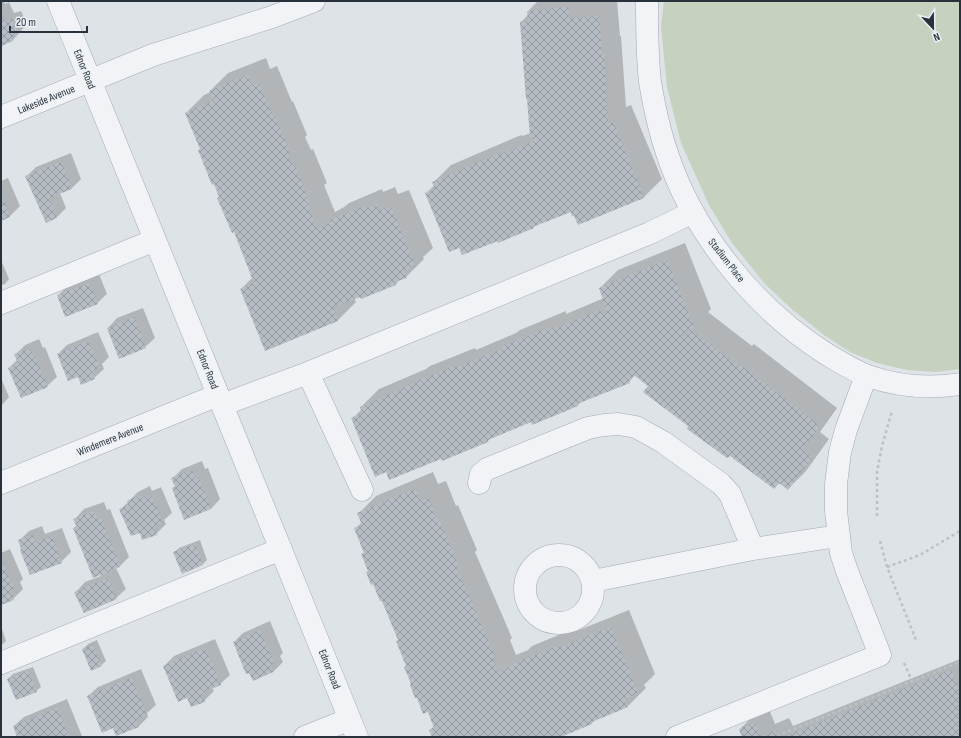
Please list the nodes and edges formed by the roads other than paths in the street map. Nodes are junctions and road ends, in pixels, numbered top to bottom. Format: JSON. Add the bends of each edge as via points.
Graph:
{"nodes":[{"id":1,"x":58,"y":1,"type":"edge"},
{"id":2,"x":314,"y":1,"type":"edge"},
{"id":3,"x":647,"y":1,"type":"edge"},
{"id":4,"x":90,"y":81,"type":"junction"},
{"id":5,"x":1,"y":117,"type":"edge"},
{"id":6,"x":693,"y":212,"type":"junction"},
{"id":7,"x":155,"y":240,"type":"junction"},
{"id":8,"x":1,"y":303,"type":"edge"},
{"id":9,"x":308,"y":373,"type":"junction"},
{"id":10,"x":866,"y":376,"type":"junction"},
{"id":11,"x":960,"y":384,"type":"edge"},
{"id":12,"x":220,"y":400,"type":"junction"},
{"id":13,"x":1,"y":483,"type":"edge"},
{"id":14,"x":479,"y":483,"type":"dead end"},
{"id":15,"x":362,"y":490,"type":"dead end"},
{"id":16,"x":838,"y":536,"type":"junction"},
{"id":17,"x":281,"y":549,"type":"junction"},
{"id":18,"x":753,"y":549,"type":"junction"},
{"id":19,"x":592,"y":581,"type":"dead end"},
{"id":20,"x":1,"y":663,"type":"edge"},
{"id":21,"x":353,"y":728,"type":"edge"},
{"id":22,"x":305,"y":737,"type":"edge"},
{"id":23,"x":676,"y":737,"type":"edge"}],
"edges":[{"from":1,"to":4,"type":"street","name":"Ednor Road"},
{"from":2,"to":4,"type":"street","name":"Lakeside Avenue","via":[[153,55]]},
{"from":3,"to":6,"type":"street","name":"Stadium Place","via":[[650,82],[657,120],[667,154]]},
{"from":4,"to":5,"type":"street","name":"Lakeside Avenue"},
{"from":4,"to":7,"type":"street","name":"Ednor Road"},
{"from":6,"to":9,"type":"street","name":"Windemere Avenue","via":[[650,233]]},
{"from":6,"to":10,"type":"street","name":"Stadium Place","via":[[714,246],[770,311],[816,347]]},
{"from":7,"to":8,"type":"street"},
{"from":7,"to":12,"type":"street","name":"Ednor Road"},
{"from":9,"to":12,"type":"street","name":"Windemere Avenue"},
{"from":9,"to":15,"type":"street"},
{"from":10,"to":11,"type":"street","name":"Stadium Place","via":[[918,386]]},
{"from":10,"to":16,"type":"street","via":[[840,452],[836,484]]},
{"from":12,"to":13,"type":"street","name":"Windemere Avenue"},
{"from":12,"to":17,"type":"street","name":"Ednor Road"},
{"from":14,"to":18,"type":"street","via":[[481,474],[487,469],[588,428],[618,424],[636,427],[663,442],[721,484],[730,494]]},
{"from":16,"to":18,"type":"street"},
{"from":16,"to":23,"type":"street","via":[[847,571],[880,655]]},
{"from":17,"to":20,"type":"street"},
{"from":17,"to":21,"type":"street","name":"Ednor Road"},
{"from":18,"to":19,"type":"street"},
{"from":21,"to":22,"type":"street"}]}
